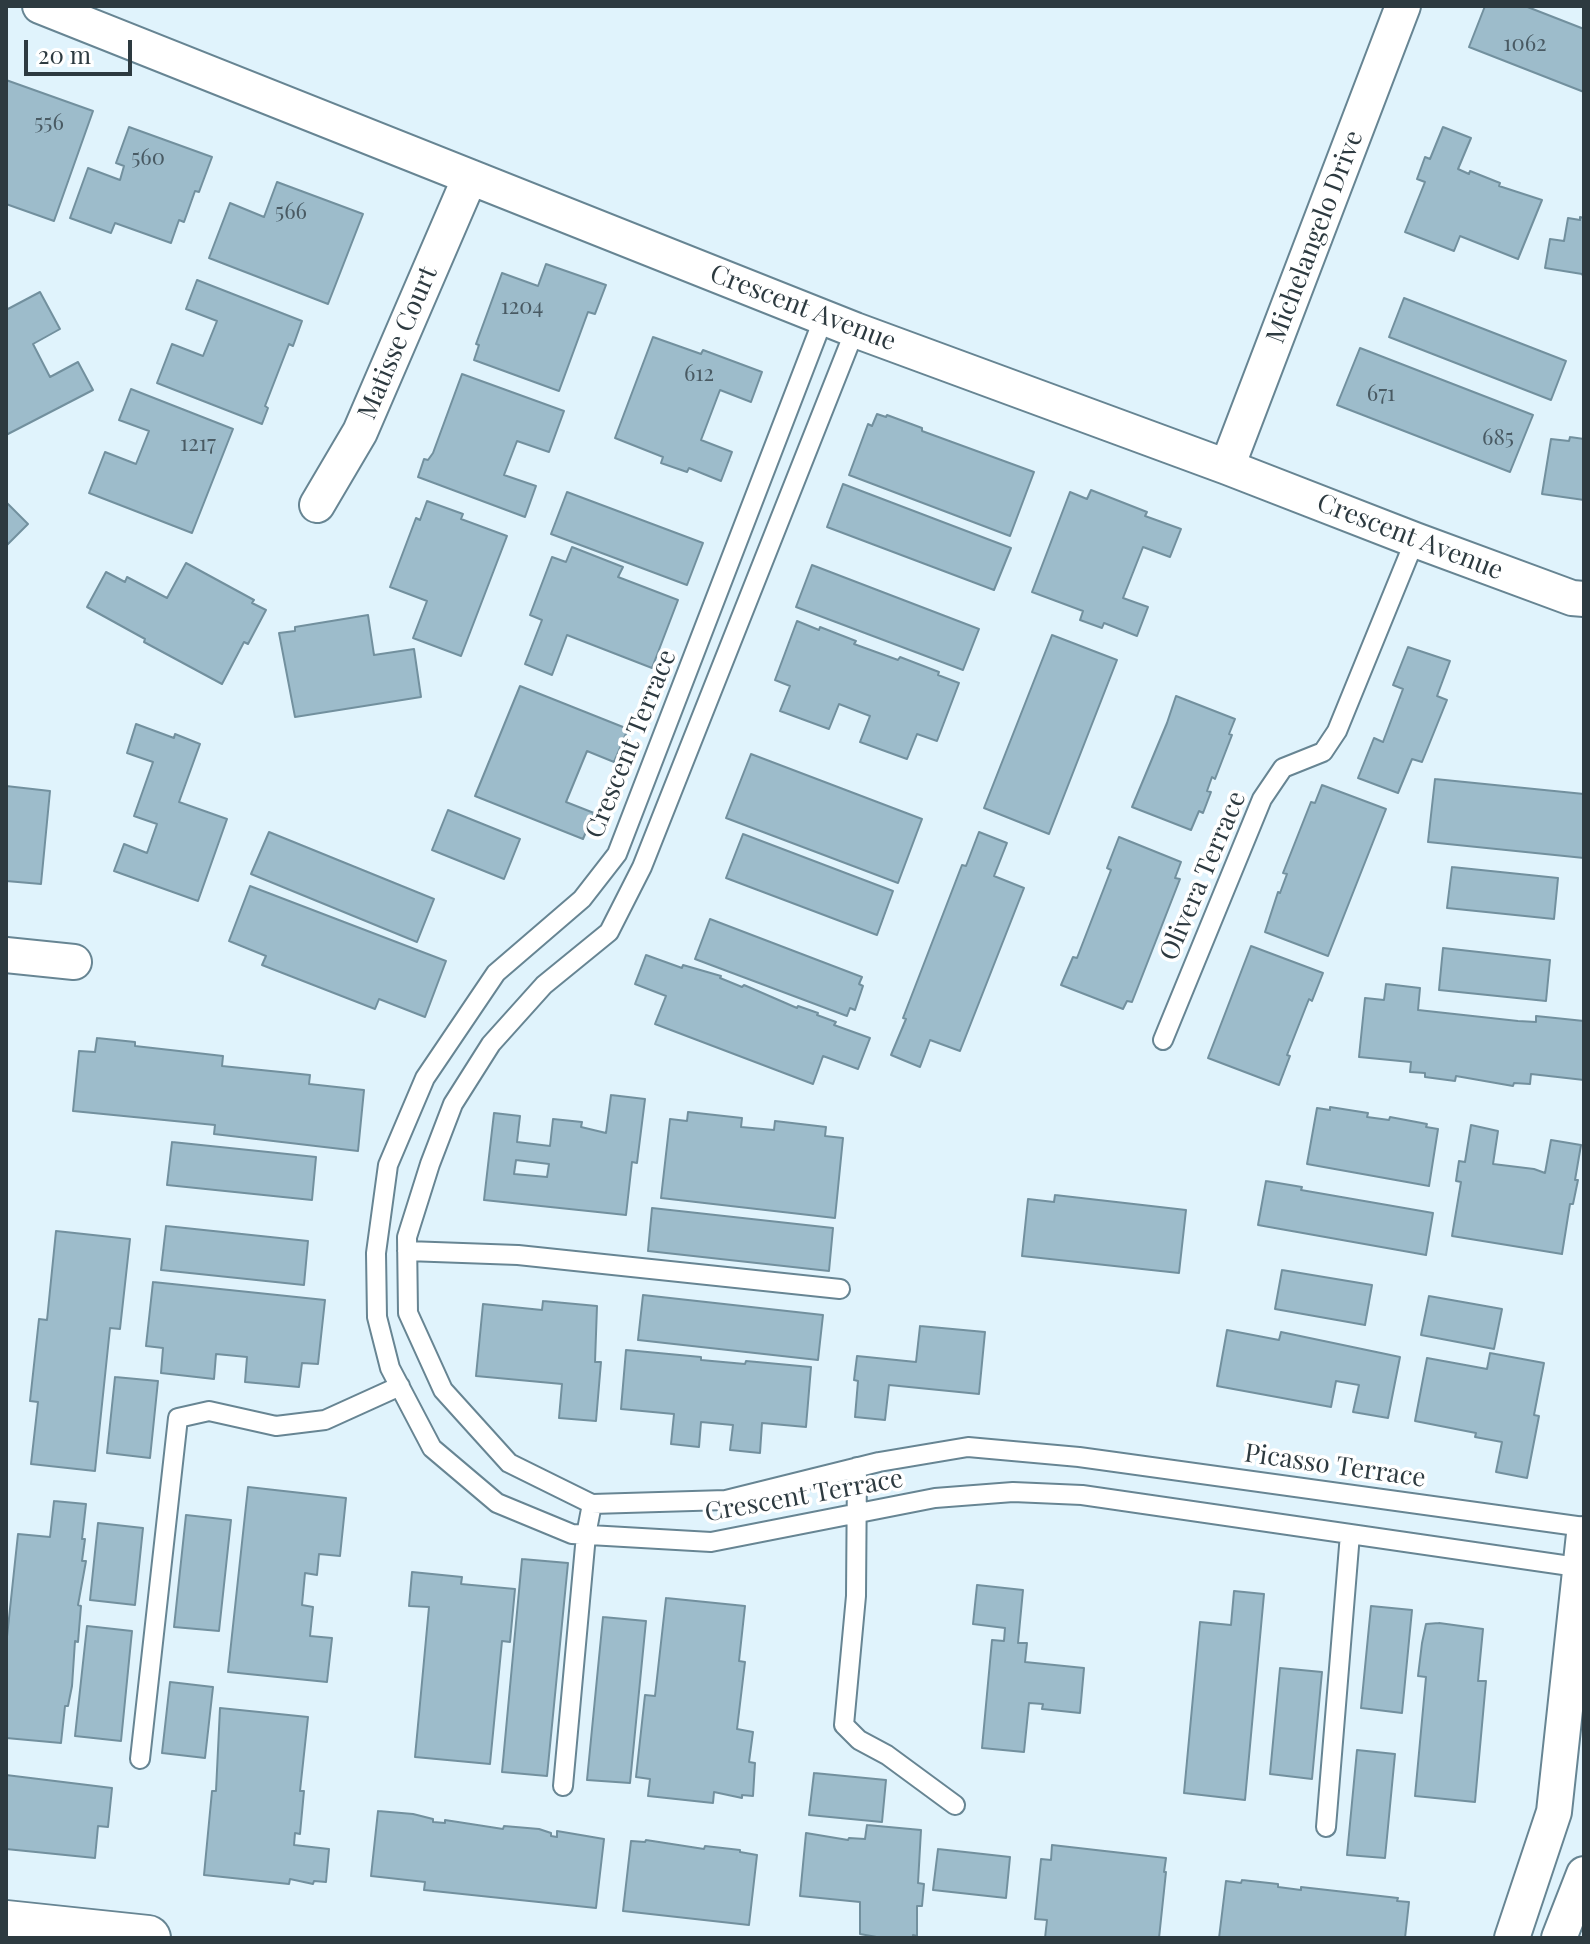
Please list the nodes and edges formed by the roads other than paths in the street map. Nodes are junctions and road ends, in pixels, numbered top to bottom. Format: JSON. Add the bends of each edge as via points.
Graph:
{"nodes":[{"id":1,"x":40,"y":6,"type":"edge"},
{"id":2,"x":1403,"y":6,"type":"edge"},
{"id":3,"x":470,"y":177,"type":"junction"},
{"id":4,"x":824,"y":317,"type":"junction"},
{"id":5,"x":855,"y":330,"type":"junction"},
{"id":6,"x":1227,"y":467,"type":"junction"},
{"id":7,"x":317,"y":505,"type":"dead end"},
{"id":8,"x":1415,"y":540,"type":"junction"},
{"id":9,"x":1580,"y":602,"type":"edge"},
{"id":10,"x":6,"y":955,"type":"edge"},
{"id":11,"x":74,"y":962,"type":"dead end"},
{"id":12,"x":1163,"y":1040,"type":"dead end"},
{"id":13,"x":407,"y":1251,"type":"junction"},
{"id":14,"x":840,"y":1289,"type":"dead end"},
{"id":15,"x":400,"y":1386,"type":"junction"},
{"id":16,"x":1079,"y":1457,"type":"joint"},
{"id":17,"x":857,"y":1467,"type":"junction"},
{"id":18,"x":592,"y":1504,"type":"junction"},
{"id":19,"x":856,"y":1513,"type":"junction"},
{"id":20,"x":1584,"y":1527,"type":"edge"},
{"id":21,"x":1350,"y":1534,"type":"junction"},
{"id":22,"x":586,"y":1535,"type":"junction"},
{"id":23,"x":1583,"y":1556,"type":"edge"},
{"id":24,"x":140,"y":1759,"type":"dead end"},
{"id":25,"x":563,"y":1786,"type":"dead end"},
{"id":26,"x":955,"y":1805,"type":"dead end"},
{"id":27,"x":1326,"y":1827,"type":"dead end"},
{"id":28,"x":1584,"y":1874,"type":"edge"},
{"id":29,"x":6,"y":1923,"type":"edge"},
{"id":30,"x":148,"y":1938,"type":"edge"},
{"id":31,"x":1512,"y":1938,"type":"edge"},
{"id":32,"x":1559,"y":1938,"type":"edge"}],
"edges":[{"from":1,"to":3,"type":"street","name":"Crescent Avenue"},
{"from":2,"to":6,"type":"street","name":"Michelangelo Drive"},
{"from":3,"to":4,"type":"street","name":"Crescent Avenue"},
{"from":3,"to":7,"type":"street","name":"Matisse Court","via":[[360,432]]},
{"from":4,"to":5,"type":"street","name":"Crescent Avenue"},
{"from":4,"to":15,"type":"lane","name":"Crescent Terrace","via":[[617,854],[582,899],[496,973],[425,1078],[388,1165],[376,1253],[377,1317]]},
{"from":5,"to":6,"type":"street","name":"Crescent Avenue"},
{"from":5,"to":13,"type":"lane","name":"Crescent Terrace","via":[[642,867],[609,932],[533,997],[491,1044],[453,1104],[407,1237]]},
{"from":6,"to":8,"type":"street","name":"Crescent Avenue"},
{"from":8,"to":9,"type":"street","name":"Crescent Avenue"},
{"from":8,"to":12,"type":"lane","name":"Olivera Terrace","via":[[1337,731],[1323,752],[1283,768],[1262,799]]},
{"from":10,"to":11,"type":"street"},
{"from":13,"to":14,"type":"lane","via":[[518,1255]]},
{"from":13,"to":18,"type":"lane","name":"Crescent Terrace","via":[[408,1313],[443,1390],[509,1463]]},
{"from":15,"to":22,"type":"lane","name":"Crescent Terrace","via":[[432,1448],[497,1503]]},
{"from":15,"to":24,"type":"lane","via":[[325,1420],[276,1426],[209,1411],[178,1418]]},
{"from":16,"to":17,"type":"lane","name":"Crescent Terrace","via":[[968,1447]]},
{"from":16,"to":20,"type":"lane","name":"Picasso Terrace"},
{"from":17,"to":18,"type":"lane","name":"Crescent Terrace","via":[[726,1500]]},
{"from":17,"to":19,"type":"lane"},
{"from":18,"to":22,"type":"lane"},
{"from":19,"to":21,"type":"lane","name":"Crescent Terrace","via":[[935,1498],[1013,1492],[1082,1495]]},
{"from":19,"to":22,"type":"lane","name":"Crescent Terrace","via":[[711,1542]]},
{"from":19,"to":26,"type":"lane","via":[[856,1596],[844,1725]]},
{"from":21,"to":23,"type":"lane"},
{"from":21,"to":27,"type":"lane"},
{"from":22,"to":25,"type":"lane"},
{"from":23,"to":31,"type":"street","via":[[1554,1812]]},
{"from":28,"to":32,"type":"street"},
{"from":29,"to":30,"type":"main road"}]}
